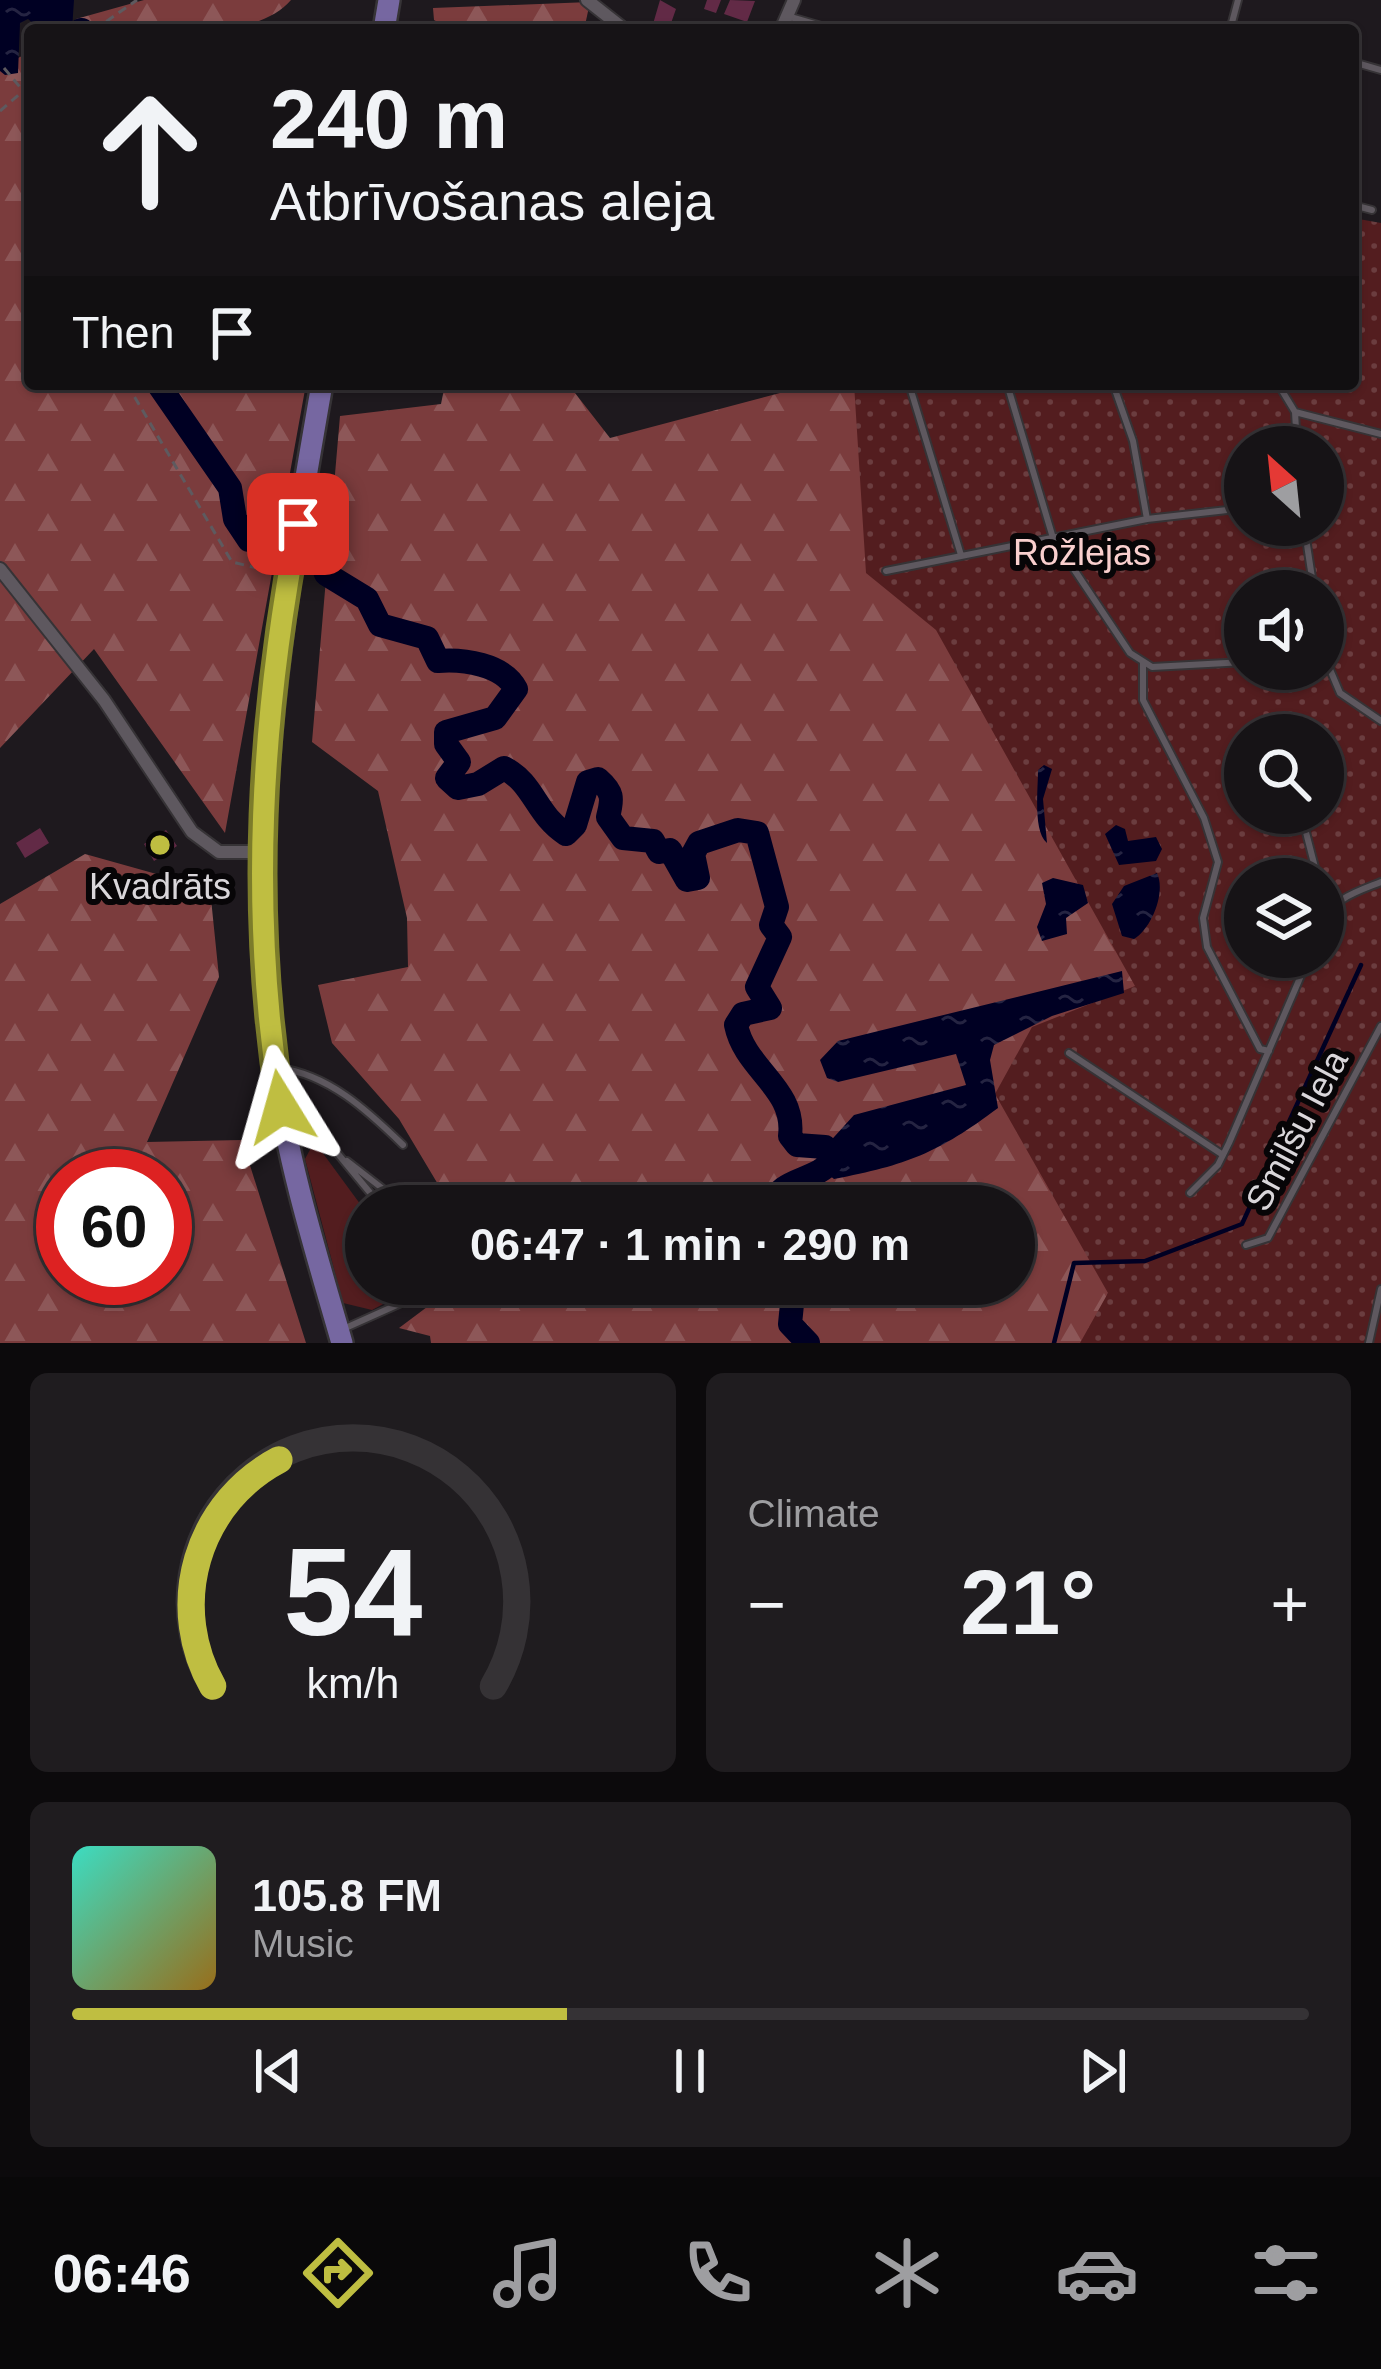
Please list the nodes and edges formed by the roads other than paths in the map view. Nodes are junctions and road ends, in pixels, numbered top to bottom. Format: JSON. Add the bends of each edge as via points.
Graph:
{"nodes":[{"id":1,"x":587,"y":0,"type":"edge"},
{"id":2,"x":794,"y":0,"type":"edge"},
{"id":3,"x":603,"y":23,"type":"edge"},
{"id":4,"x":784,"y":23,"type":"edge"},
{"id":5,"x":1359,"y":207,"type":"edge"},
{"id":6,"x":1372,"y":210,"type":"dead end"},
{"id":7,"x":321,"y":390,"type":"edge"},
{"id":8,"x":911,"y":390,"type":"edge"},
{"id":9,"x":1009,"y":390,"type":"edge"},
{"id":10,"x":1116,"y":390,"type":"edge"},
{"id":11,"x":1282,"y":390,"type":"edge"},
{"id":12,"x":1295,"y":412,"type":"junction"},
{"id":13,"x":1296,"y":426,"type":"edge"},
{"id":14,"x":1381,"y":434,"type":"edge"},
{"id":15,"x":1224,"y":510,"type":"edge"},
{"id":16,"x":1147,"y":519,"type":"junction"},
{"id":17,"x":1053,"y":538,"type":"junction"},
{"id":18,"x":962,"y":555,"type":"junction"},
{"id":19,"x":0,"y":569,"type":"edge"},
{"id":20,"x":886,"y":571,"type":"dead end"},
{"id":21,"x":1143,"y":662,"type":"junction"},
{"id":22,"x":1224,"y":663,"type":"edge"},
{"id":23,"x":1338,"y":690,"type":"edge"},
{"id":24,"x":1381,"y":721,"type":"edge"},
{"id":25,"x":261,"y":853,"type":"junction"},
{"id":26,"x":1381,"y":882,"type":"edge"},
{"id":27,"x":1344,"y":901,"type":"edge"},
{"id":28,"x":1300,"y":978,"type":"edge"},
{"id":29,"x":1381,"y":1026,"type":"edge"},
{"id":30,"x":1269,"y":1051,"type":"junction"},
{"id":31,"x":1069,"y":1053,"type":"dead end"},
{"id":32,"x":274,"y":1068,"type":"junction"},
{"id":33,"x":281,"y":1107,"type":"junction"},
{"id":34,"x":403,"y":1145,"type":"dead end"},
{"id":35,"x":1223,"y":1155,"type":"junction"},
{"id":36,"x":340,"y":1156,"type":"junction"},
{"id":37,"x":364,"y":1185,"type":"edge"},
{"id":38,"x":378,"y":1185,"type":"edge"},
{"id":39,"x":1190,"y":1193,"type":"dead end"},
{"id":40,"x":1246,"y":1245,"type":"dead end"},
{"id":41,"x":1381,"y":1289,"type":"edge"},
{"id":42,"x":399,"y":1305,"type":"edge"},
{"id":43,"x":340,"y":1337,"type":"edge"},
{"id":44,"x":1369,"y":1343,"type":"edge"}],
"edges":[{"from":1,"to":3,"type":"street"},
{"from":2,"to":4,"type":"street"},
{"from":5,"to":6,"type":"lane"},
{"from":7,"to":25,"type":"main road","via":[[267,730]]},
{"from":8,"to":18,"type":"lane"},
{"from":9,"to":17,"type":"lane"},
{"from":10,"to":16,"type":"lane"},
{"from":11,"to":12,"type":"lane"},
{"from":12,"to":13,"type":"lane"},
{"from":12,"to":14,"type":"lane"},
{"from":15,"to":16,"type":"lane"},
{"from":16,"to":17,"type":"lane"},
{"from":17,"to":18,"type":"lane"},
{"from":17,"to":21,"type":"lane"},
{"from":18,"to":20,"type":"lane"},
{"from":19,"to":25,"type":"street","via":[[104,700],[192,832],[219,852]]},
{"from":21,"to":22,"type":"lane"},
{"from":21,"to":30,"type":"lane","via":[[1143,700],[1204,818],[1217,862],[1203,918],[1207,946],[1260,1049]]},
{"from":23,"to":24,"type":"lane"},
{"from":25,"to":32,"type":"main road"},
{"from":26,"to":27,"type":"lane"},
{"from":28,"to":30,"type":"lane"},
{"from":29,"to":40,"type":"lane","name":"Smilšu Iela","via":[[1268,1238]]},
{"from":30,"to":35,"type":"lane"},
{"from":31,"to":35,"type":"lane"},
{"from":32,"to":33,"type":"main road"},
{"from":32,"to":34,"type":"lane","via":[[307,1072]]},
{"from":33,"to":36,"type":"lane"},
{"from":33,"to":43,"type":"main road"},
{"from":35,"to":39,"type":"lane"},
{"from":36,"to":37,"type":"lane"},
{"from":36,"to":38,"type":"lane"},
{"from":41,"to":44,"type":"lane"},
{"from":42,"to":43,"type":"lane"}]}
